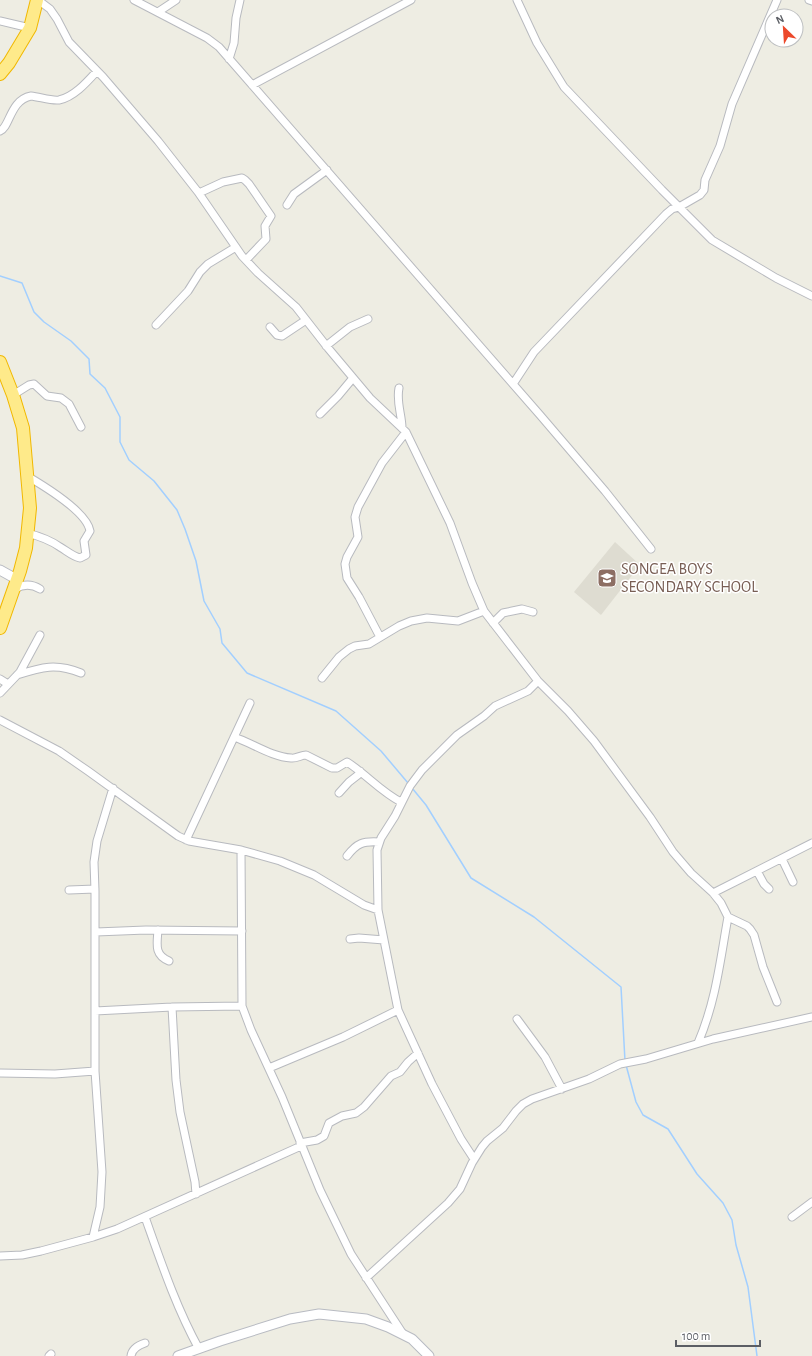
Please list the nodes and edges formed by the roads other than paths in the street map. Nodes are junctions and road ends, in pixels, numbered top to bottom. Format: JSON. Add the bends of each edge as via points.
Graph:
{"nodes":[{"id":1,"x":38,"y":0,"type":"edge"},
{"id":2,"x":134,"y":0,"type":"edge"},
{"id":3,"x":176,"y":0,"type":"edge"},
{"id":4,"x":240,"y":0,"type":"edge"},
{"id":5,"x":411,"y":0,"type":"edge"},
{"id":6,"x":517,"y":0,"type":"edge"},
{"id":7,"x":777,"y":0,"type":"edge"},
{"id":8,"x":809,"y":0,"type":"edge"},
{"id":9,"x":812,"y":1,"type":"edge"},
{"id":10,"x":158,"y":12,"type":"junction"},
{"id":11,"x":0,"y":20,"type":"edge"},
{"id":12,"x":30,"y":28,"type":"junction"},
{"id":13,"x":229,"y":59,"type":"junction"},
{"id":14,"x":97,"y":72,"type":"junction"},
{"id":15,"x":0,"y":74,"type":"edge"},
{"id":16,"x":252,"y":84,"type":"junction"},
{"id":17,"x":0,"y":131,"type":"edge"},
{"id":18,"x":327,"y":170,"type":"junction"},
{"id":19,"x":199,"y":193,"type":"junction"},
{"id":20,"x":287,"y":205,"type":"dead end"},
{"id":21,"x":679,"y":207,"type":"junction"},
{"id":22,"x":236,"y":247,"type":"junction"},
{"id":23,"x":246,"y":260,"type":"junction"},
{"id":24,"x":812,"y":296,"type":"edge"},
{"id":25,"x":306,"y":320,"type":"junction"},
{"id":26,"x":368,"y":320,"type":"dead end"},
{"id":27,"x":156,"y":325,"type":"dead end"},
{"id":28,"x":270,"y":327,"type":"dead end"},
{"id":29,"x":326,"y":346,"type":"junction"},
{"id":30,"x":0,"y":362,"type":"edge"},
{"id":31,"x":353,"y":378,"type":"junction"},
{"id":32,"x":513,"y":384,"type":"junction"},
{"id":33,"x":399,"y":388,"type":"dead end"},
{"id":34,"x":13,"y":394,"type":"junction"},
{"id":35,"x":399,"y":407,"type":"junction"},
{"id":36,"x":385,"y":412,"type":"junction"},
{"id":37,"x":320,"y":414,"type":"dead end"},
{"id":38,"x":81,"y":427,"type":"dead end"},
{"id":39,"x":404,"y":430,"type":"junction"},
{"id":40,"x":27,"y":476,"type":"junction"},
{"id":41,"x":27,"y":533,"type":"junction"},
{"id":42,"x":651,"y":549,"type":"dead end"},
{"id":43,"x":0,"y":570,"type":"edge"},
{"id":44,"x":16,"y":584,"type":"junction"},
{"id":45,"x":40,"y":589,"type":"dead end"},
{"id":46,"x":484,"y":612,"type":"junction"},
{"id":47,"x":532,"y":612,"type":"dead end"},
{"id":48,"x":493,"y":623,"type":"junction"},
{"id":49,"x":0,"y":628,"type":"edge"},
{"id":50,"x":40,"y":635,"type":"dead end"},
{"id":51,"x":380,"y":638,"type":"junction"},
{"id":52,"x":81,"y":673,"type":"dead end"},
{"id":53,"x":17,"y":675,"type":"junction"},
{"id":54,"x":0,"y":678,"type":"edge"},
{"id":55,"x":322,"y":678,"type":"dead end"},
{"id":56,"x":538,"y":681,"type":"junction"},
{"id":57,"x":8,"y":684,"type":"junction"},
{"id":58,"x":0,"y":693,"type":"edge"},
{"id":59,"x":250,"y":703,"type":"dead end"},
{"id":60,"x":0,"y":720,"type":"edge"},
{"id":61,"x":234,"y":737,"type":"junction"},
{"id":62,"x":360,"y":771,"type":"junction"},
{"id":63,"x":113,"y":788,"type":"junction"},
{"id":64,"x":340,"y":793,"type":"dead end"},
{"id":65,"x":401,"y":802,"type":"junction"},
{"id":66,"x":186,"y":840,"type":"junction"},
{"id":67,"x":379,"y":842,"type":"junction"},
{"id":68,"x":812,"y":843,"type":"edge"},
{"id":69,"x":241,"y":850,"type":"junction"},
{"id":70,"x":347,"y":856,"type":"dead end"},
{"id":71,"x":782,"y":859,"type":"junction"},
{"id":72,"x":757,"y":871,"type":"junction"},
{"id":73,"x":793,"y":882,"type":"dead end"},
{"id":74,"x":95,"y":889,"type":"junction"},
{"id":75,"x":769,"y":889,"type":"dead end"},
{"id":76,"x":69,"y":890,"type":"dead end"},
{"id":77,"x":713,"y":893,"type":"junction"},
{"id":78,"x":378,"y":910,"type":"junction"},
{"id":79,"x":728,"y":917,"type":"junction"},
{"id":80,"x":158,"y":930,"type":"junction"},
{"id":81,"x":242,"y":931,"type":"junction"},
{"id":82,"x":96,"y":932,"type":"junction"},
{"id":83,"x":350,"y":939,"type":"dead end"},
{"id":84,"x":384,"y":940,"type":"junction"},
{"id":85,"x":169,"y":962,"type":"dead end"},
{"id":86,"x":777,"y":1002,"type":"dead end"},
{"id":87,"x":242,"y":1006,"type":"junction"},
{"id":88,"x":172,"y":1007,"type":"junction"},
{"id":89,"x":398,"y":1010,"type":"junction"},
{"id":90,"x":95,"y":1011,"type":"junction"},
{"id":91,"x":812,"y":1017,"type":"edge"},
{"id":92,"x":517,"y":1019,"type":"dead end"},
{"id":93,"x":698,"y":1043,"type":"junction"},
{"id":94,"x":418,"y":1053,"type":"junction"},
{"id":95,"x":269,"y":1068,"type":"junction"},
{"id":96,"x":95,"y":1071,"type":"junction"},
{"id":97,"x":0,"y":1073,"type":"edge"},
{"id":98,"x":562,"y":1089,"type":"junction"},
{"id":99,"x":301,"y":1144,"type":"junction"},
{"id":100,"x":474,"y":1159,"type":"junction"},
{"id":101,"x":196,"y":1194,"type":"junction"},
{"id":102,"x":812,"y":1202,"type":"edge"},
{"id":103,"x":145,"y":1217,"type":"junction"},
{"id":104,"x":792,"y":1217,"type":"dead end"},
{"id":105,"x":93,"y":1237,"type":"junction"},
{"id":106,"x":0,"y":1256,"type":"edge"},
{"id":107,"x":366,"y":1278,"type":"junction"},
{"id":108,"x":403,"y":1334,"type":"junction"},
{"id":109,"x":146,"y":1343,"type":"dead end"},
{"id":110,"x":199,"y":1348,"type":"junction"},
{"id":111,"x":131,"y":1356,"type":"edge"},
{"id":112,"x":178,"y":1356,"type":"edge"},
{"id":113,"x":429,"y":1356,"type":"edge"}],
"edges":[{"from":1,"to":12,"type":"highway"},
{"from":1,"to":14,"type":"street","via":[[50,8],[69,42]]},
{"from":2,"to":10,"type":"street"},
{"from":3,"to":10,"type":"street"},
{"from":4,"to":13,"type":"street"},
{"from":5,"to":16,"type":"street"},
{"from":6,"to":21,"type":"street","via":[[536,43],[564,87]]},
{"from":7,"to":21,"type":"street","via":[[732,104],[723,140],[705,180],[704,190]]},
{"from":8,"to":9,"type":"street"},
{"from":10,"to":13,"type":"street","via":[[214,42]]},
{"from":11,"to":12,"type":"street"},
{"from":12,"to":15,"type":"highway"},
{"from":13,"to":16,"type":"street"},
{"from":14,"to":17,"type":"street","via":[[66,98],[58,100],[27,96],[14,108],[6,126]]},
{"from":14,"to":19,"type":"street","via":[[158,141]]},
{"from":16,"to":18,"type":"street"},
{"from":18,"to":20,"type":"street","via":[[294,194]]},
{"from":18,"to":32,"type":"street"},
{"from":19,"to":22,"type":"street"},
{"from":19,"to":23,"type":"street","via":[[237,178],[246,180],[256,193],[271,216],[265,226],[266,239]]},
{"from":21,"to":24,"type":"street","via":[[712,240]]},
{"from":21,"to":32,"type":"street","via":[[666,214],[534,352]]},
{"from":22,"to":23,"type":"street"},
{"from":22,"to":27,"type":"street","via":[[208,264],[188,291]]},
{"from":23,"to":25,"type":"street","via":[[296,306]]},
{"from":25,"to":28,"type":"street","via":[[282,336],[277,335]]},
{"from":25,"to":29,"type":"street"},
{"from":26,"to":29,"type":"street","via":[[350,327]]},
{"from":29,"to":31,"type":"street"},
{"from":30,"to":34,"type":"highway"},
{"from":31,"to":36,"type":"street"},
{"from":31,"to":37,"type":"street"},
{"from":32,"to":42,"type":"street"},
{"from":33,"to":35,"type":"street"},
{"from":34,"to":38,"type":"street","via":[[34,384],[48,396],[61,398],[69,404]]},
{"from":34,"to":40,"type":"highway","via":[[23,428]]},
{"from":35,"to":36,"type":"street"},
{"from":35,"to":39,"type":"street"},
{"from":36,"to":39,"type":"street"},
{"from":39,"to":46,"type":"street","via":[[450,523]]},
{"from":39,"to":51,"type":"street","via":[[358,507],[355,517],[358,538],[345,564],[347,578]]},
{"from":40,"to":41,"type":"highway","via":[[30,508]]},
{"from":40,"to":41,"type":"street","via":[[75,510],[84,519],[90,531],[84,541],[86,555],[80,558],[44,538]]},
{"from":41,"to":44,"type":"highway","via":[[26,548]]},
{"from":43,"to":44,"type":"street"},
{"from":44,"to":45,"type":"street"},
{"from":44,"to":49,"type":"highway"},
{"from":46,"to":48,"type":"street"},
{"from":46,"to":51,"type":"street","via":[[458,621],[427,618],[411,621]]},
{"from":47,"to":48,"type":"street","via":[[522,609],[503,613]]},
{"from":48,"to":56,"type":"street"},
{"from":50,"to":53,"type":"street"},
{"from":51,"to":55,"type":"street","via":[[349,649]]},
{"from":52,"to":53,"type":"street","via":[[55,667],[39,668]]},
{"from":53,"to":57,"type":"street"},
{"from":54,"to":57,"type":"street"},
{"from":56,"to":65,"type":"street","via":[[528,692],[497,705],[457,735],[422,770]]},
{"from":56,"to":77,"type":"street","via":[[568,711],[598,747],[673,852]]},
{"from":57,"to":58,"type":"street"},
{"from":59,"to":61,"type":"street"},
{"from":60,"to":63,"type":"street","via":[[59,751]]},
{"from":61,"to":62,"type":"street","via":[[267,752],[291,758],[305,754],[332,768],[347,762]]},
{"from":61,"to":66,"type":"street"},
{"from":62,"to":64,"type":"street"},
{"from":62,"to":65,"type":"street","via":[[392,798]]},
{"from":63,"to":66,"type":"street"},
{"from":63,"to":74,"type":"street","via":[[97,841],[94,862]]},
{"from":65,"to":67,"type":"street"},
{"from":66,"to":69,"type":"street"},
{"from":67,"to":70,"type":"street","via":[[361,843]]},
{"from":67,"to":78,"type":"street"},
{"from":68,"to":71,"type":"street"},
{"from":69,"to":78,"type":"street","via":[[280,861],[314,875],[364,905]]},
{"from":69,"to":81,"type":"street"},
{"from":71,"to":72,"type":"street"},
{"from":71,"to":73,"type":"street"},
{"from":72,"to":75,"type":"street"},
{"from":72,"to":77,"type":"street"},
{"from":74,"to":76,"type":"street"},
{"from":74,"to":82,"type":"street"},
{"from":77,"to":79,"type":"street"},
{"from":78,"to":84,"type":"street"},
{"from":79,"to":86,"type":"street","via":[[747,926],[754,935]]},
{"from":79,"to":93,"type":"street","via":[[717,984]]},
{"from":80,"to":81,"type":"street"},
{"from":80,"to":82,"type":"street"},
{"from":80,"to":85,"type":"street","via":[[158,952]]},
{"from":81,"to":87,"type":"street"},
{"from":82,"to":90,"type":"street"},
{"from":83,"to":84,"type":"street"},
{"from":84,"to":89,"type":"street"},
{"from":87,"to":88,"type":"street"},
{"from":87,"to":95,"type":"street"},
{"from":88,"to":90,"type":"street"},
{"from":88,"to":101,"type":"street","via":[[180,1112]]},
{"from":89,"to":94,"type":"street"},
{"from":89,"to":95,"type":"street"},
{"from":90,"to":96,"type":"street"},
{"from":91,"to":93,"type":"street"},
{"from":92,"to":98,"type":"street","via":[[545,1057]]},
{"from":93,"to":98,"type":"street","via":[[665,1054],[620,1064]]},
{"from":94,"to":99,"type":"street","via":[[400,1072],[391,1076],[364,1107],[329,1123],[326,1133],[321,1138]]},
{"from":94,"to":100,"type":"street","via":[[461,1139]]},
{"from":95,"to":99,"type":"street"},
{"from":96,"to":97,"type":"street","via":[[55,1074]]},
{"from":96,"to":105,"type":"street","via":[[102,1172],[100,1207]]},
{"from":98,"to":100,"type":"street","via":[[523,1104],[503,1128],[487,1141]]},
{"from":99,"to":101,"type":"street"},
{"from":99,"to":107,"type":"street","via":[[351,1254]]},
{"from":100,"to":107,"type":"street","via":[[460,1189],[448,1203]]},
{"from":101,"to":103,"type":"street"},
{"from":102,"to":104,"type":"street"},
{"from":103,"to":105,"type":"street"},
{"from":103,"to":110,"type":"street","via":[[169,1284]]},
{"from":105,"to":106,"type":"street","via":[[22,1255]]},
{"from":107,"to":108,"type":"street"},
{"from":108,"to":110,"type":"street","via":[[366,1319],[319,1314],[290,1319]]},
{"from":108,"to":113,"type":"street"},
{"from":109,"to":111,"type":"street","via":[[135,1348]]},
{"from":110,"to":112,"type":"street"}]}
